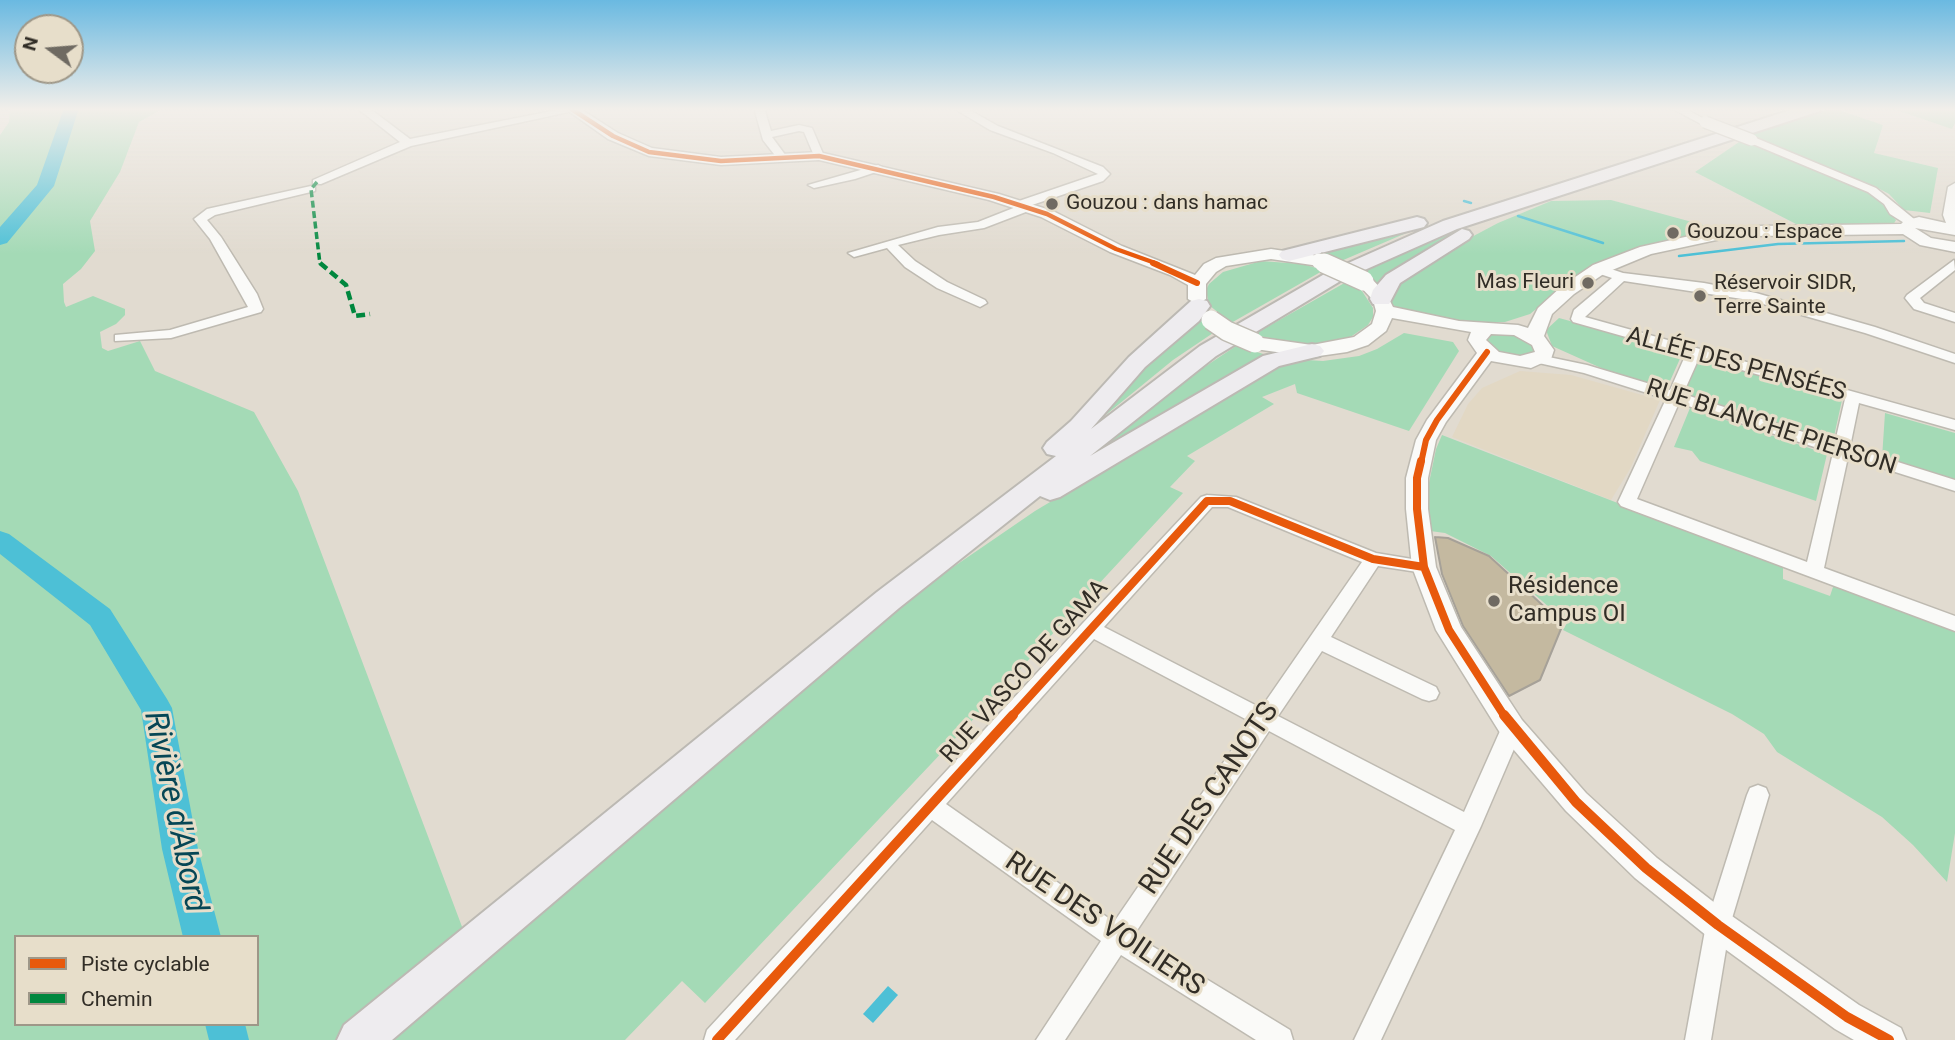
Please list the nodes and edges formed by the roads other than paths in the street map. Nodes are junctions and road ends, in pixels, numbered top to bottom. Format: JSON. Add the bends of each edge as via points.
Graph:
{"nodes":[{"id":1,"x":378,"y":157,"type":"edge"},
{"id":2,"x":690,"y":157,"type":"edge"},
{"id":3,"x":773,"y":157,"type":"edge"},
{"id":4,"x":822,"y":157,"type":"edge"},
{"id":5,"x":1072,"y":157,"type":"edge"},
{"id":6,"x":1658,"y":157,"type":"edge"},
{"id":7,"x":1790,"y":157,"type":"edge"},
{"id":8,"x":878,"y":168,"type":"junction"},
{"id":9,"x":1580,"y":181,"type":"junction"},
{"id":10,"x":814,"y":185,"type":"dead end"},
{"id":11,"x":1955,"y":187,"type":"edge"},
{"id":12,"x":1539,"y":195,"type":"junction"},
{"id":13,"x":1024,"y":206,"type":"junction"},
{"id":14,"x":1953,"y":224,"type":"edge"},
{"id":15,"x":1911,"y":229,"type":"junction"},
{"id":16,"x":890,"y":244,"type":"junction"},
{"id":17,"x":1950,"y":246,"type":"edge"},
{"id":18,"x":854,"y":253,"type":"dead end"},
{"id":19,"x":1289,"y":255,"type":"junction"},
{"id":20,"x":1154,"y":263,"type":"junction"},
{"id":21,"x":1954,"y":265,"type":"edge"},
{"id":22,"x":1210,"y":268,"type":"junction"},
{"id":23,"x":1599,"y":269,"type":"junction"},
{"id":24,"x":1621,"y":277,"type":"junction"},
{"id":25,"x":980,"y":303,"type":"dead end"},
{"id":26,"x":1202,"y":303,"type":"junction"},
{"id":27,"x":1544,"y":312,"type":"junction"},
{"id":28,"x":1382,"y":313,"type":"junction"},
{"id":29,"x":1955,"y":318,"type":"edge"},
{"id":30,"x":1509,"y":328,"type":"junction"},
{"id":31,"x":120,"y":338,"type":"dead end"},
{"id":32,"x":1483,"y":340,"type":"junction"},
{"id":33,"x":1255,"y":342,"type":"joint"},
{"id":34,"x":1539,"y":348,"type":"junction"},
{"id":35,"x":1312,"y":351,"type":"junction"},
{"id":36,"x":1693,"y":353,"type":"junction"},
{"id":37,"x":1955,"y":359,"type":"edge"},
{"id":38,"x":1508,"y":361,"type":"junction"},
{"id":39,"x":1471,"y":377,"type":"junction"},
{"id":40,"x":1674,"y":397,"type":"junction"},
{"id":41,"x":1853,"y":397,"type":"junction"},
{"id":42,"x":1955,"y":425,"type":"edge"},
{"id":43,"x":1842,"y":450,"type":"junction"},
{"id":44,"x":1955,"y":486,"type":"edge"},
{"id":45,"x":1373,"y":559,"type":"junction"},
{"id":46,"x":1424,"y":567,"type":"junction"},
{"id":47,"x":1814,"y":573,"type":"junction"},
{"id":48,"x":888,"y":600,"type":"junction"},
{"id":49,"x":1955,"y":624,"type":"edge"},
{"id":50,"x":1090,"y":628,"type":"junction"},
{"id":51,"x":1318,"y":640,"type":"junction"},
{"id":52,"x":1429,"y":692,"type":"dead end"},
{"id":53,"x":1265,"y":720,"type":"junction"},
{"id":54,"x":1512,"y":728,"type":"junction"},
{"id":55,"x":1758,"y":795,"type":"dead end"},
{"id":56,"x":930,"y":806,"type":"junction"},
{"id":57,"x":1469,"y":826,"type":"junction"},
{"id":58,"x":1718,"y":925,"type":"junction"},
{"id":59,"x":1117,"y":937,"type":"junction"},
{"id":60,"x":359,"y":1040,"type":"edge"},
{"id":61,"x":718,"y":1040,"type":"edge"},
{"id":62,"x":1049,"y":1040,"type":"edge"},
{"id":63,"x":1280,"y":1040,"type":"edge"},
{"id":64,"x":1367,"y":1040,"type":"edge"},
{"id":65,"x":1698,"y":1040,"type":"edge"},
{"id":66,"x":1889,"y":1040,"type":"edge"}],
"edges":[{"from":1,"to":31,"type":"street","via":[[314,186],[211,212],[200,219],[256,309],[171,334]]},
{"from":2,"to":3,"type":"street"},
{"from":4,"to":8,"type":"street"},
{"from":5,"to":13,"type":"street","via":[[1104,174]]},
{"from":6,"to":9,"type":"main road"},
{"from":7,"to":15,"type":"street","bridge":true,"via":[[1872,190],[1889,202]]},
{"from":8,"to":10,"type":"street"},
{"from":8,"to":13,"type":"street"},
{"from":9,"to":12,"type":"main road"},
{"from":9,"to":19,"type":"main road"},
{"from":11,"to":14,"type":"street"},
{"from":12,"to":28,"type":"main road","via":[[1393,279],[1384,290]]},
{"from":12,"to":48,"type":"main road","via":[[1389,250],[1243,329],[1181,370]]},
{"from":13,"to":16,"type":"street","via":[[979,225]]},
{"from":13,"to":20,"type":"street"},
{"from":14,"to":15,"type":"street"},
{"from":15,"to":17,"type":"street"},
{"from":15,"to":23,"type":"street","via":[[1721,234],[1646,250]]},
{"from":16,"to":18,"type":"street"},
{"from":16,"to":25,"type":"street","via":[[910,264]]},
{"from":17,"to":21,"type":"street"},
{"from":19,"to":22,"type":"street","via":[[1253,255]]},
{"from":19,"to":28,"type":"street","bridge":true,"via":[[1345,270],[1364,281]]},
{"from":20,"to":22,"type":"street"},
{"from":20,"to":26,"type":"street","via":[[1176,271]]},
{"from":21,"to":29,"type":"street","via":[[1912,298],[1919,306]]},
{"from":22,"to":26,"type":"street"},
{"from":23,"to":24,"type":"street"},
{"from":23,"to":27,"type":"street"},
{"from":24,"to":36,"type":"street","name":"ALLÉE DES PENSÉES","via":[[1578,319]]},
{"from":24,"to":37,"type":"street","via":[[1751,296]]},
{"from":26,"to":33,"type":"street","bridge":true,"via":[[1227,331]]},
{"from":26,"to":48,"type":"main road","via":[[1137,362],[1080,426]]},
{"from":27,"to":30,"type":"street"},
{"from":27,"to":34,"type":"street"},
{"from":28,"to":32,"type":"street","via":[[1401,325]]},
{"from":28,"to":35,"type":"street","via":[[1361,341]]},
{"from":30,"to":32,"type":"street"},
{"from":30,"to":34,"type":"street"},
{"from":32,"to":38,"type":"street"},
{"from":32,"to":39,"type":"street"},
{"from":33,"to":35,"type":"street"},
{"from":34,"to":38,"type":"street","via":[[1531,362]]},
{"from":34,"to":40,"type":"street","name":"RUE BLANCHE PIERSON"},
{"from":35,"to":48,"type":"main road","via":[[1271,361],[1026,505]]},
{"from":36,"to":40,"type":"street"},
{"from":36,"to":41,"type":"street","name":"ALLÉE DES PENSÉES"},
{"from":38,"to":39,"type":"street"},
{"from":39,"to":46,"type":"street","via":[[1426,440],[1417,478]]},
{"from":40,"to":43,"type":"street","name":"RUE BLANCHE PIERSON"},
{"from":40,"to":47,"type":"street","via":[[1627,502]]},
{"from":41,"to":42,"type":"street","name":"ALLÉE DES PENSÉES"},
{"from":41,"to":43,"type":"street"},
{"from":43,"to":44,"type":"street","name":"RUE BLANCHE PIERSON"},
{"from":43,"to":47,"type":"street"},
{"from":45,"to":46,"type":"street","name":"RUE VASCO DE GAMA"},
{"from":45,"to":50,"type":"street","name":"RUE VASCO DE GAMA","via":[[1230,500],[1210,500]]},
{"from":45,"to":51,"type":"street","name":"RUE DES CANOTS"},
{"from":46,"to":54,"type":"street","via":[[1449,630]]},
{"from":47,"to":49,"type":"street"},
{"from":48,"to":60,"type":"main road"},
{"from":50,"to":53,"type":"street"},
{"from":50,"to":56,"type":"street","name":"RUE VASCO DE GAMA"},
{"from":51,"to":52,"type":"street"},
{"from":51,"to":53,"type":"street","name":"RUE DES CANOTS"},
{"from":53,"to":57,"type":"street"},
{"from":53,"to":59,"type":"street","name":"RUE DES CANOTS"},
{"from":54,"to":57,"type":"street"},
{"from":54,"to":58,"type":"street","via":[[1576,802]]},
{"from":55,"to":58,"type":"street"},
{"from":56,"to":59,"type":"street","name":"RUE DES VOILIERS"},
{"from":56,"to":61,"type":"street","name":"RUE VASCO DE GAMA"},
{"from":57,"to":64,"type":"street"},
{"from":58,"to":65,"type":"street"},
{"from":58,"to":66,"type":"street","via":[[1847,1017]]},
{"from":59,"to":62,"type":"street","name":"RUE DES CANOTS"},
{"from":59,"to":63,"type":"street","name":"RUE DES VOILIERS"}]}
